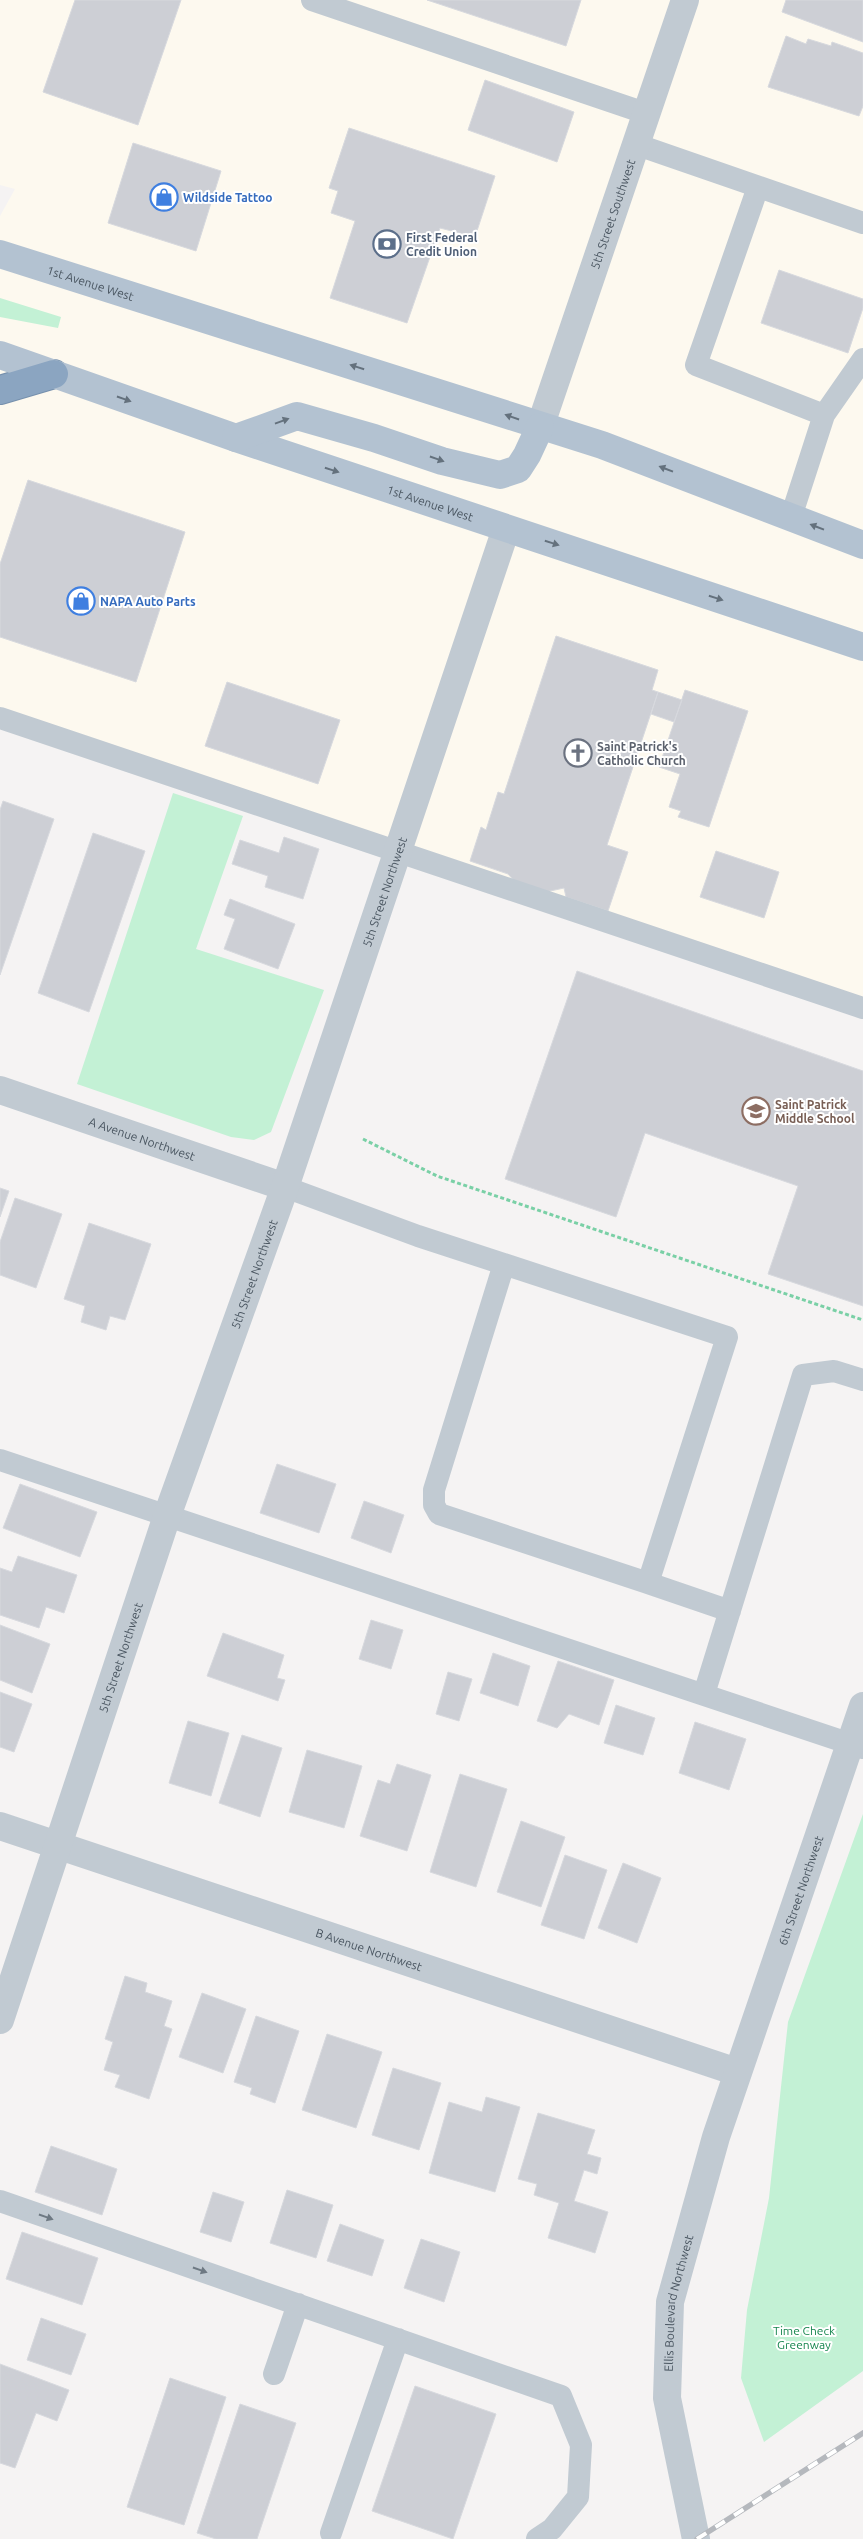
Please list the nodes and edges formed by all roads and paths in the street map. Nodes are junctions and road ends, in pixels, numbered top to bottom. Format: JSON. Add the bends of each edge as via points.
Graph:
{"nodes":[{"id":1,"x":312,"y":0,"type":"edge"},
{"id":2,"x":685,"y":0,"type":"edge"},
{"id":3,"x":646,"y":113,"type":"junction"},
{"id":4,"x":635,"y":144,"type":"junction"},
{"id":5,"x":758,"y":187,"type":"junction"},
{"id":6,"x":863,"y":224,"type":"edge"},
{"id":7,"x":0,"y":254,"type":"edge"},
{"id":8,"x":0,"y":355,"type":"edge"},
{"id":9,"x":863,"y":360,"type":"edge"},
{"id":10,"x":54,"y":374,"type":"junction"},
{"id":11,"x":0,"y":390,"type":"edge"},
{"id":12,"x":824,"y":415,"type":"junction"},
{"id":13,"x":540,"y":427,"type":"junction"},
{"id":14,"x":236,"y":438,"type":"junction"},
{"id":15,"x":791,"y":517,"type":"junction"},
{"id":16,"x":506,"y":529,"type":"junction"},
{"id":17,"x":863,"y":545,"type":"edge"},
{"id":18,"x":863,"y":647,"type":"edge"},
{"id":19,"x":0,"y":718,"type":"edge"},
{"id":20,"x":398,"y":851,"type":"junction"},
{"id":21,"x":863,"y":1008,"type":"edge"},
{"id":22,"x":0,"y":1090,"type":"edge"},
{"id":23,"x":363,"y":1139,"type":"dead end"},
{"id":24,"x":285,"y":1186,"type":"junction"},
{"id":25,"x":504,"y":1264,"type":"junction"},
{"id":26,"x":863,"y":1320,"type":"edge"},
{"id":27,"x":863,"y":1380,"type":"edge"},
{"id":28,"x":0,"y":1460,"type":"edge"},
{"id":29,"x":167,"y":1516,"type":"junction"},
{"id":30,"x":648,"y":1583,"type":"junction"},
{"id":31,"x":730,"y":1611,"type":"junction"},
{"id":32,"x":704,"y":1694,"type":"junction"},
{"id":33,"x":863,"y":1706,"type":"edge"},
{"id":34,"x":857,"y":1745,"type":"edge"},
{"id":35,"x":0,"y":1826,"type":"edge"},
{"id":36,"x":59,"y":1846,"type":"junction"},
{"id":37,"x":0,"y":2020,"type":"edge"},
{"id":38,"x":737,"y":2072,"type":"junction"},
{"id":39,"x":0,"y":2201,"type":"edge"},
{"id":40,"x":298,"y":2304,"type":"junction"},
{"id":41,"x":398,"y":2339,"type":"junction"},
{"id":42,"x":274,"y":2374,"type":"dead end"},
{"id":43,"x":332,"y":2533,"type":"dead end"},
{"id":44,"x":537,"y":2539,"type":"edge"},
{"id":45,"x":696,"y":2539,"type":"edge"}],
"edges":[{"from":1,"to":3,"type":"lane"},
{"from":2,"to":3,"type":"street","name":"5th Street Southwest"},
{"from":3,"to":4,"type":"street","name":"5th Street Southwest"},
{"from":4,"to":5,"type":"lane"},
{"from":4,"to":13,"type":"street","name":"5th Street Southwest"},
{"from":5,"to":6,"type":"lane"},
{"from":5,"to":12,"type":"lane","via":[[696,365]]},
{"from":13,"to":7,"type":"main road","name":"1st Avenue West","one_way":true},
{"from":8,"to":10,"type":"main road","name":"1st Avenue West"},
{"from":9,"to":12,"type":"lane"},
{"from":10,"to":11,"type":"highway"},
{"from":10,"to":14,"type":"main road","name":"1st Avenue West","one_way":true},
{"from":12,"to":15,"type":"lane"},
{"from":14,"to":13,"type":"main road","one_way":true,"via":[[297,416],[442,462],[500,475],[518,469]]},
{"from":15,"to":13,"type":"main road","name":"1st Avenue West","one_way":true,"via":[[602,445]]},
{"from":14,"to":16,"type":"main road","name":"1st Avenue West","one_way":true},
{"from":17,"to":15,"type":"main road","name":"1st Avenue West","one_way":true},
{"from":16,"to":18,"type":"main road","name":"1st Avenue West","one_way":true},
{"from":16,"to":20,"type":"street","name":"5th Street Northwest"},
{"from":19,"to":20,"type":"lane"},
{"from":20,"to":21,"type":"lane"},
{"from":20,"to":24,"type":"street","name":"5th Street Northwest"},
{"from":22,"to":24,"type":"street","name":"A Avenue Northwest"},
{"from":23,"to":26,"type":"path","via":[[437,1176]]},
{"from":24,"to":25,"type":"lane"},
{"from":24,"to":29,"type":"street","name":"5th Street Northwest"},
{"from":25,"to":30,"type":"lane","via":[[434,1490],[434,1505],[439,1514]]},
{"from":25,"to":30,"type":"lane","via":[[727,1337]]},
{"from":27,"to":31,"type":"lane","via":[[834,1371],[803,1375]]},
{"from":28,"to":29,"type":"lane"},
{"from":29,"to":32,"type":"lane"},
{"from":29,"to":36,"type":"street","name":"5th Street Northwest"},
{"from":30,"to":31,"type":"lane"},
{"from":31,"to":32,"type":"lane"},
{"from":32,"to":34,"type":"lane"},
{"from":33,"to":34,"type":"street","name":"6th Street Northwest"},
{"from":34,"to":38,"type":"street","name":"6th Street Northwest"},
{"from":35,"to":36,"type":"street","name":"B Avenue Northwest"},
{"from":36,"to":37,"type":"street","name":"5th Street Northwest"},
{"from":36,"to":38,"type":"street","name":"B Avenue Northwest"},
{"from":38,"to":45,"type":"street","name":"Ellis Boulevard Northwest","via":[[670,2302],[667,2398]]},
{"from":39,"to":40,"type":"lane","one_way":true},
{"from":40,"to":41,"type":"lane"},
{"from":40,"to":42,"type":"lane"},
{"from":41,"to":43,"type":"lane"},
{"from":41,"to":44,"type":"lane","via":[[561,2396],[581,2445],[578,2497],[552,2529]]}]}
